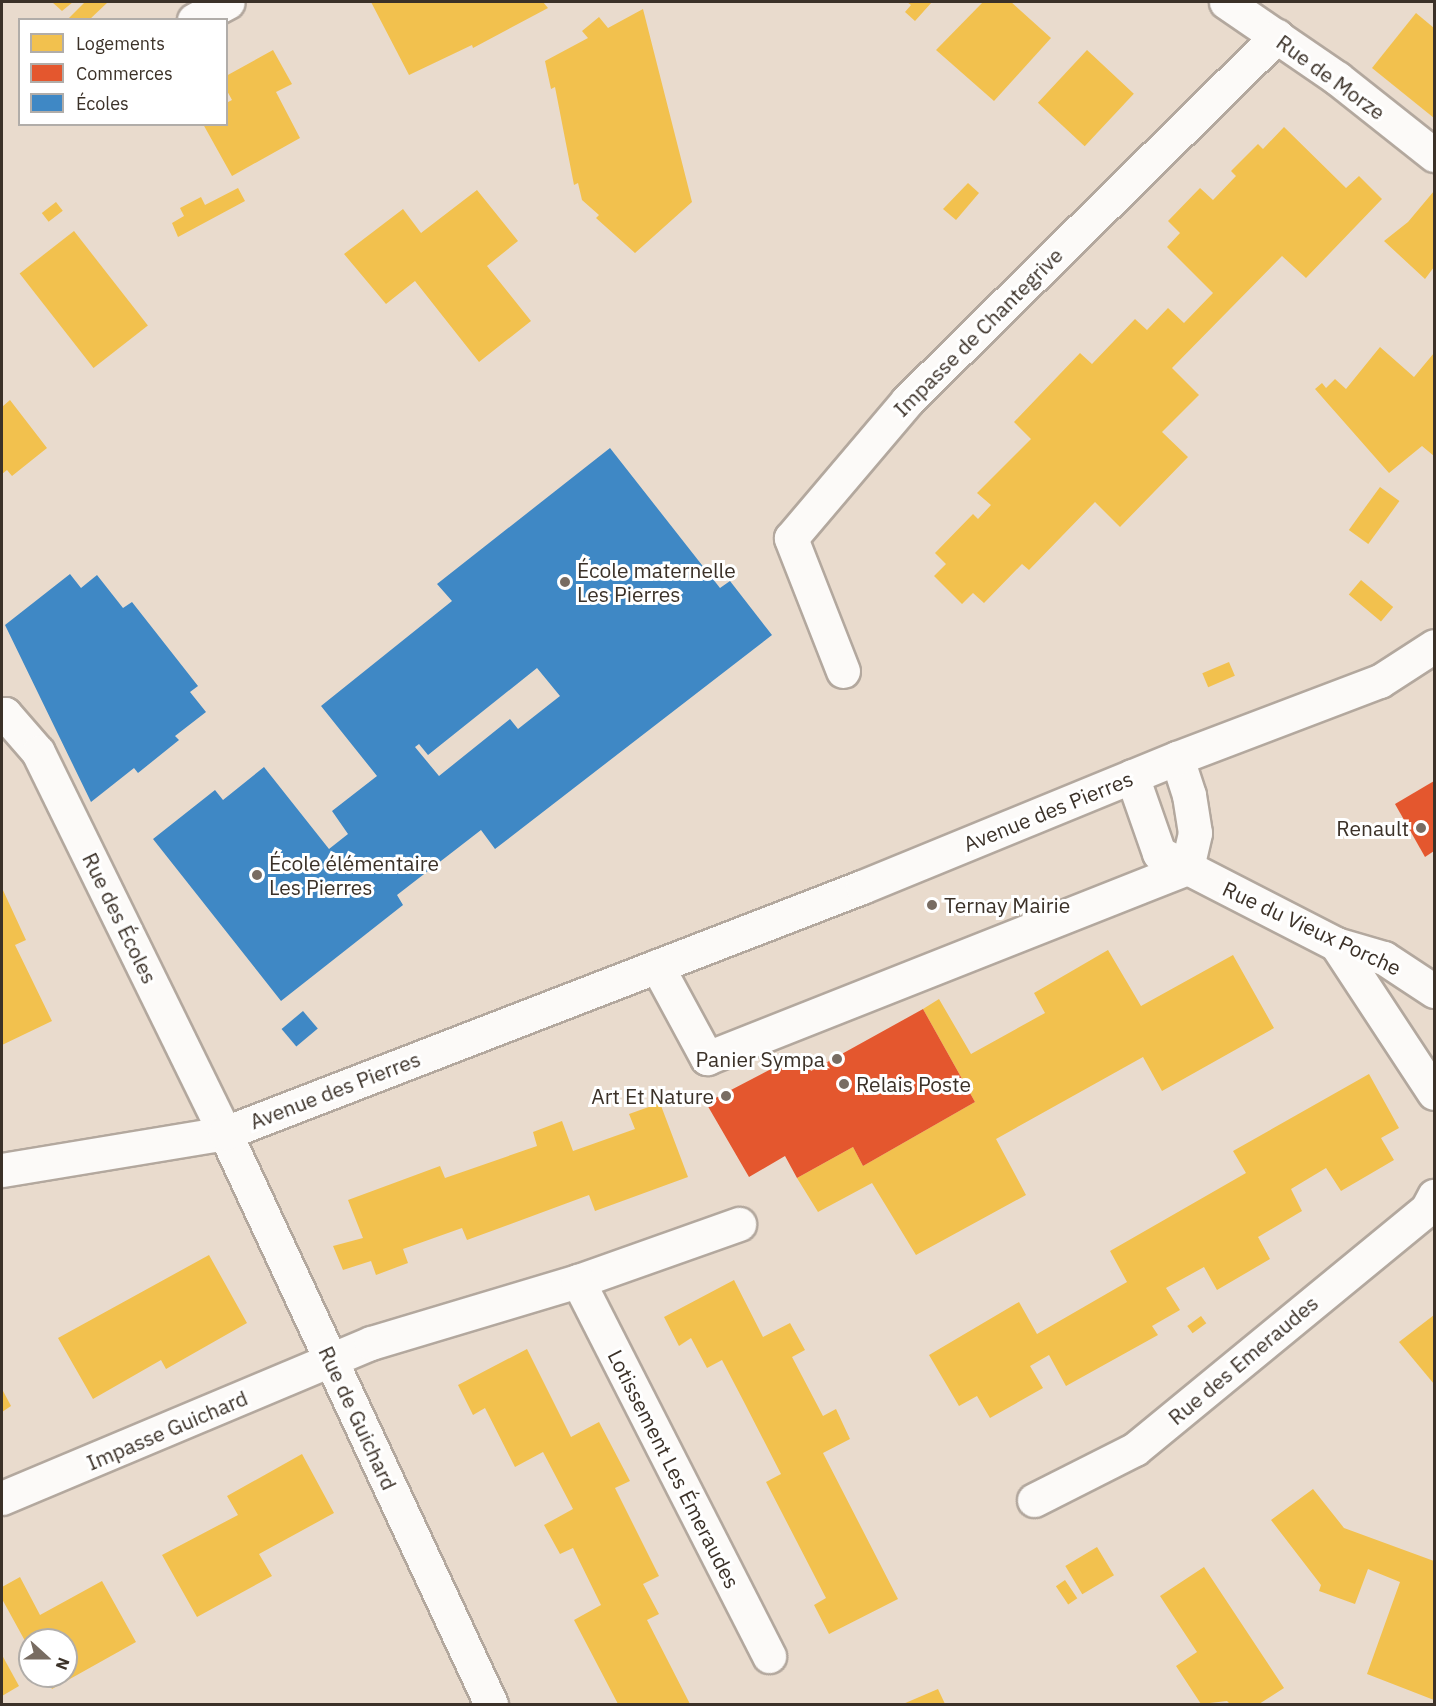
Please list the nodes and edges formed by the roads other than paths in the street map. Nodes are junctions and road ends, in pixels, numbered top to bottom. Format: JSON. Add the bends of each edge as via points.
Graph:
{"nodes":[{"id":1,"x":228,"y":2,"type":"edge"},
{"id":2,"x":1226,"y":2,"type":"edge"},
{"id":3,"x":198,"y":18,"type":"edge"},
{"id":4,"x":1277,"y":36,"type":"junction"},
{"id":5,"x":1434,"y":155,"type":"edge"},
{"id":6,"x":1434,"y":646,"type":"edge"},
{"id":7,"x":843,"y":671,"type":"dead end"},
{"id":8,"x":3,"y":708,"type":"edge"},
{"id":9,"x":1177,"y":758,"type":"junction"},
{"id":10,"x":1132,"y":776,"type":"junction"},
{"id":11,"x":1187,"y":868,"type":"junction"},
{"id":12,"x":1336,"y":944,"type":"junction"},
{"id":13,"x":657,"y":966,"type":"junction"},
{"id":14,"x":1434,"y":991,"type":"edge"},
{"id":15,"x":1434,"y":1093,"type":"edge"},
{"id":16,"x":225,"y":1133,"type":"junction"},
{"id":17,"x":2,"y":1170,"type":"edge"},
{"id":18,"x":1434,"y":1196,"type":"edge"},
{"id":19,"x":740,"y":1224,"type":"dead end"},
{"id":20,"x":578,"y":1281,"type":"junction"},
{"id":21,"x":332,"y":1361,"type":"junction"},
{"id":22,"x":2,"y":1498,"type":"edge"},
{"id":23,"x":1034,"y":1500,"type":"dead end"},
{"id":24,"x":769,"y":1656,"type":"dead end"},
{"id":25,"x":491,"y":1704,"type":"edge"}],
"edges":[{"from":1,"to":3,"type":"street"},
{"from":2,"to":4,"type":"street","name":"Rue de Morze"},
{"from":4,"to":5,"type":"street","name":"Rue de Morze"},
{"from":4,"to":7,"type":"street","name":"Impasse de Chantegrive","via":[[907,400],[791,538]]},
{"from":6,"to":9,"type":"street","name":"Avenue des Pierres","via":[[1380,681]]},
{"from":8,"to":16,"type":"street","name":"Rue des Écoles","via":[[38,752]]},
{"from":9,"to":10,"type":"street","name":"Avenue des Pierres"},
{"from":9,"to":11,"type":"street","via":[[1189,795],[1195,833]]},
{"from":10,"to":11,"type":"street","name":"Rue du Vieux Porche","via":[[1159,853]]},
{"from":10,"to":13,"type":"street","name":"Avenue des Pierres"},
{"from":11,"to":12,"type":"street","name":"Rue du Vieux Porche"},
{"from":11,"to":13,"type":"street","via":[[707,1058]]},
{"from":12,"to":14,"type":"street","name":"Rue du Vieux Porche","via":[[1384,958]]},
{"from":12,"to":15,"type":"street"},
{"from":13,"to":16,"type":"street","name":"Avenue des Pierres"},
{"from":16,"to":17,"type":"street","name":"Avenue des Pierres"},
{"from":16,"to":21,"type":"street","name":"Rue de Guichard"},
{"from":18,"to":23,"type":"street","name":"Rue des Emeraudes","via":[[1427,1209],[1135,1449]]},
{"from":19,"to":20,"type":"street"},
{"from":20,"to":21,"type":"street","via":[[371,1344]]},
{"from":20,"to":24,"type":"street","name":"Lotissement Les Émeraudes"},
{"from":21,"to":22,"type":"street","name":"Impasse Guichard"},
{"from":21,"to":25,"type":"street","name":"Rue de Guichard"}]}
